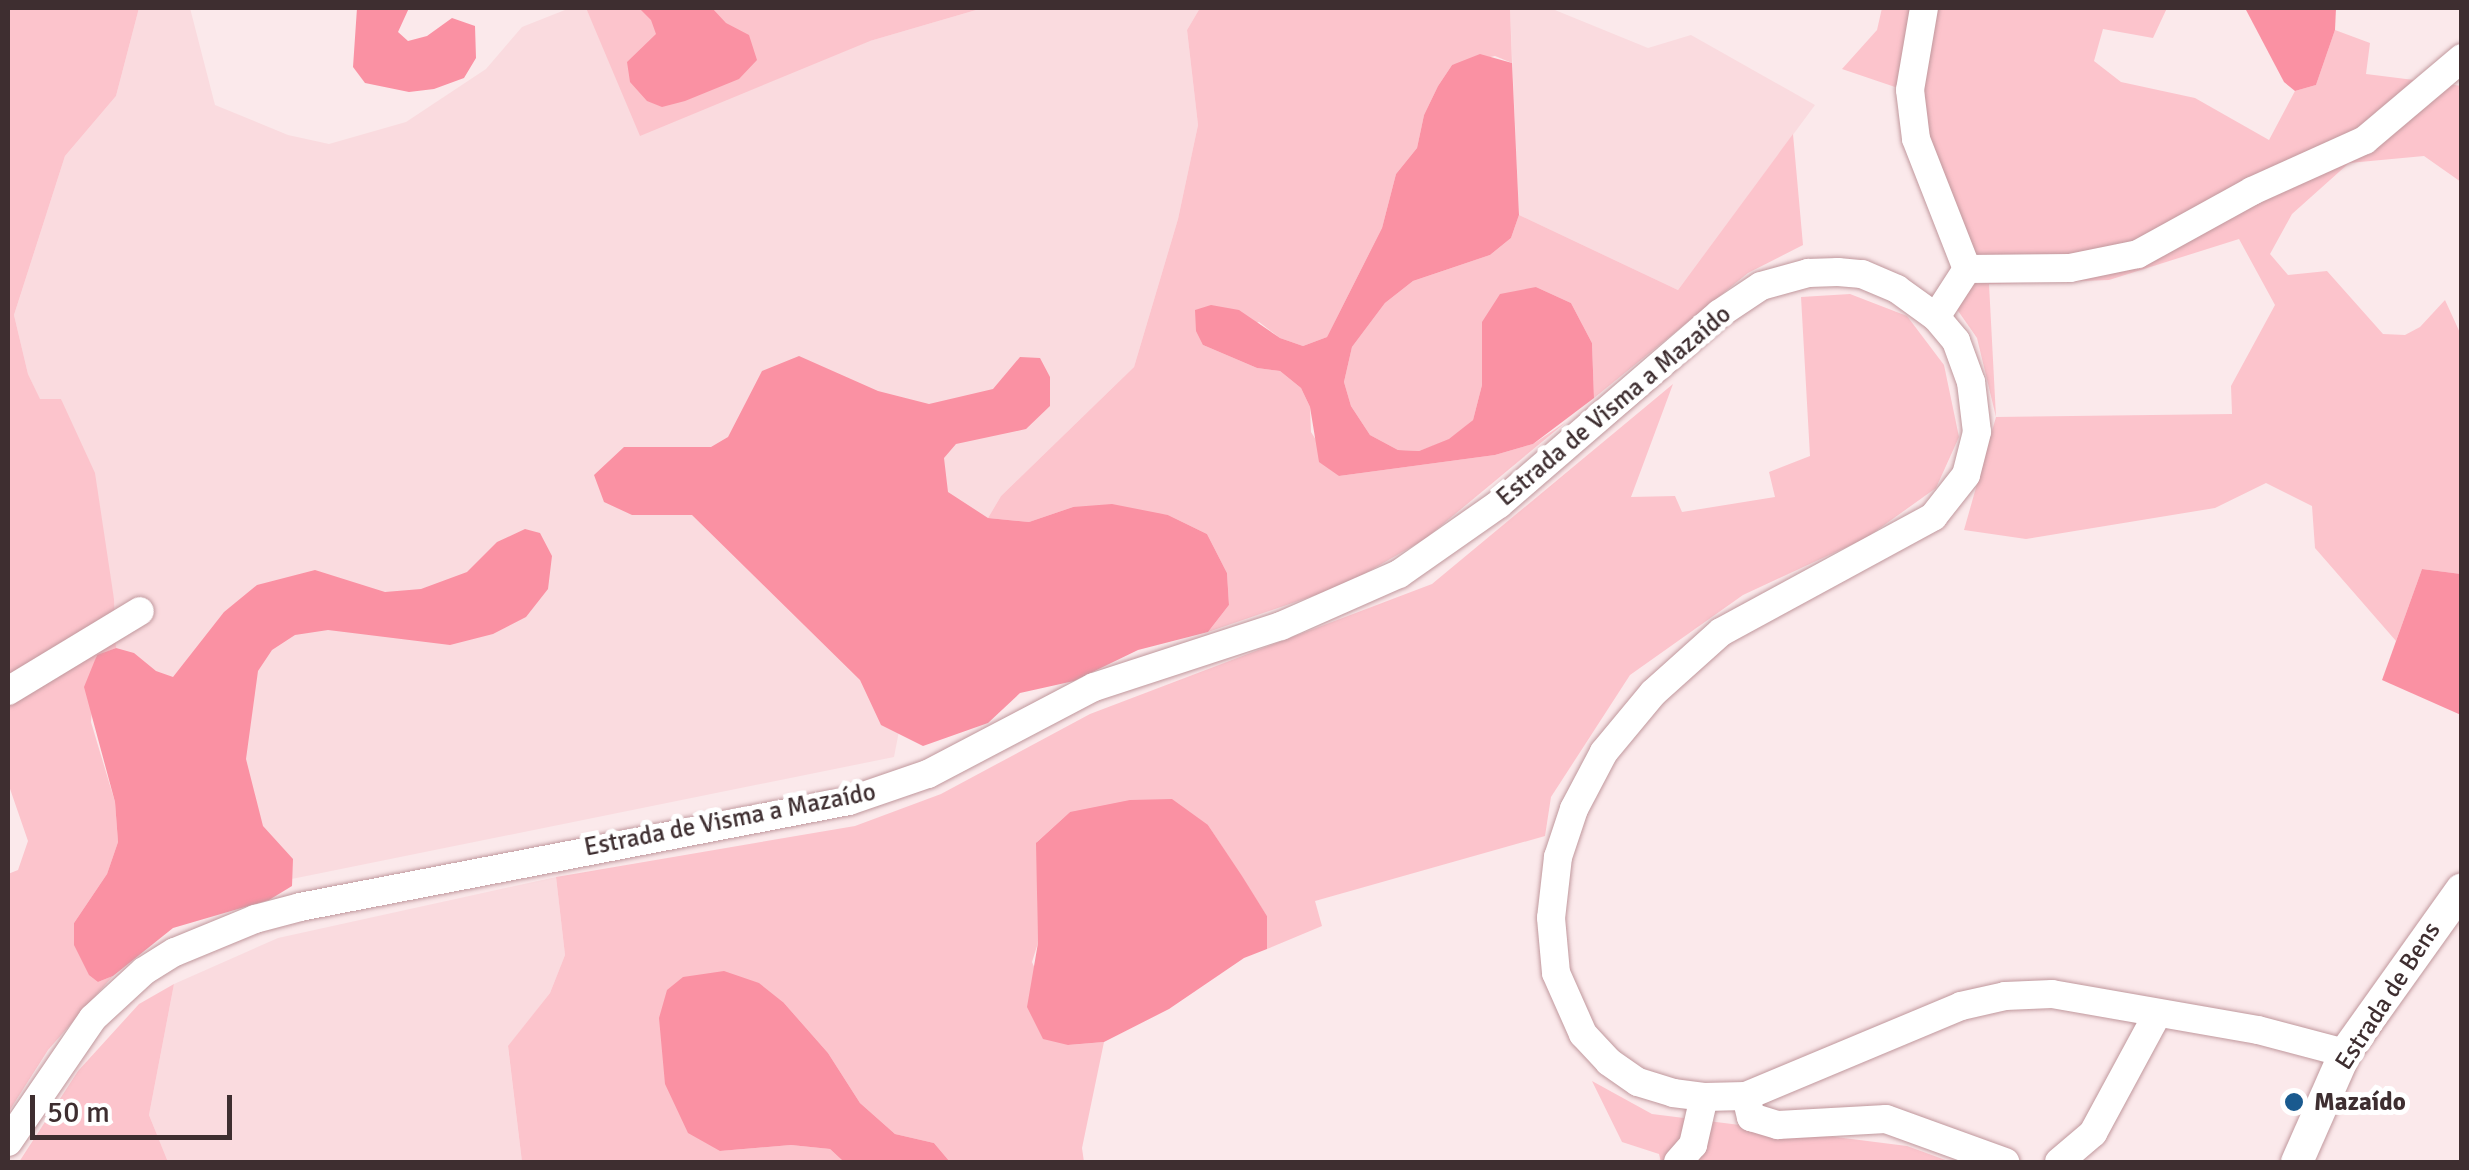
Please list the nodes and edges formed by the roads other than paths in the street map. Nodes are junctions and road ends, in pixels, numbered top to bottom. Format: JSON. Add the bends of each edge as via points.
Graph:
{"nodes":[{"id":1,"x":1924,"y":8,"type":"edge"},
{"id":2,"x":2462,"y":58,"type":"edge"},
{"id":3,"x":1966,"y":269,"type":"junction"},
{"id":4,"x":1936,"y":317,"type":"junction"},
{"id":5,"x":140,"y":611,"type":"dead end"},
{"id":6,"x":8,"y":691,"type":"edge"},
{"id":7,"x":2462,"y":890,"type":"edge"},
{"id":8,"x":2158,"y":1012,"type":"junction"},
{"id":9,"x":2345,"y":1053,"type":"junction"},
{"id":10,"x":1746,"y":1096,"type":"junction"},
{"id":11,"x":1704,"y":1097,"type":"junction"},
{"id":12,"x":8,"y":1142,"type":"edge"},
{"id":13,"x":1678,"y":1162,"type":"edge"},
{"id":14,"x":2004,"y":1162,"type":"edge"},
{"id":15,"x":2059,"y":1162,"type":"edge"},
{"id":16,"x":2298,"y":1162,"type":"edge"}],
"edges":[{"from":1,"to":3,"type":"street","via":[[1910,90],[1916,138]]},
{"from":2,"to":3,"type":"street","via":[[2365,140],[2252,191],[2138,254],[2070,268]]},
{"from":3,"to":4,"type":"street"},
{"from":4,"to":11,"type":"street","name":"Estrada de Visma a Mazaído","via":[[1956,341],[1971,382],[1976,432],[1966,475],[1933,517],[1720,632],[1685,660],[1604,752],[1558,858],[1551,918],[1556,972],[1583,1034],[1638,1082]]},
{"from":4,"to":12,"type":"street","name":"Estrada de Visma a Mazaído","via":[[1862,274],[1808,273],[1761,286],[1679,346],[1499,504],[1399,574],[1281,626],[1094,688],[892,788],[377,889],[210,935],[144,971],[93,1018]]},
{"from":5,"to":6,"type":"street"},
{"from":7,"to":9,"type":"street","name":"Estrada de Bens"},
{"from":8,"to":9,"type":"street","name":"Estrada de Visma a Mazaído"},
{"from":8,"to":10,"type":"street","name":"Estrada de Visma a Mazaído","via":[[2052,994],[2005,996],[1962,1006]]},
{"from":8,"to":15,"type":"street","via":[[2094,1133]]},
{"from":9,"to":16,"type":"street","name":"Estrada de Bens"},
{"from":10,"to":11,"type":"street","name":"Estrada de Visma a Mazaído"},
{"from":10,"to":14,"type":"street","via":[[1750,1116],[1778,1125],[1886,1119]]},
{"from":11,"to":13,"type":"street","via":[[1694,1144]]}]}
